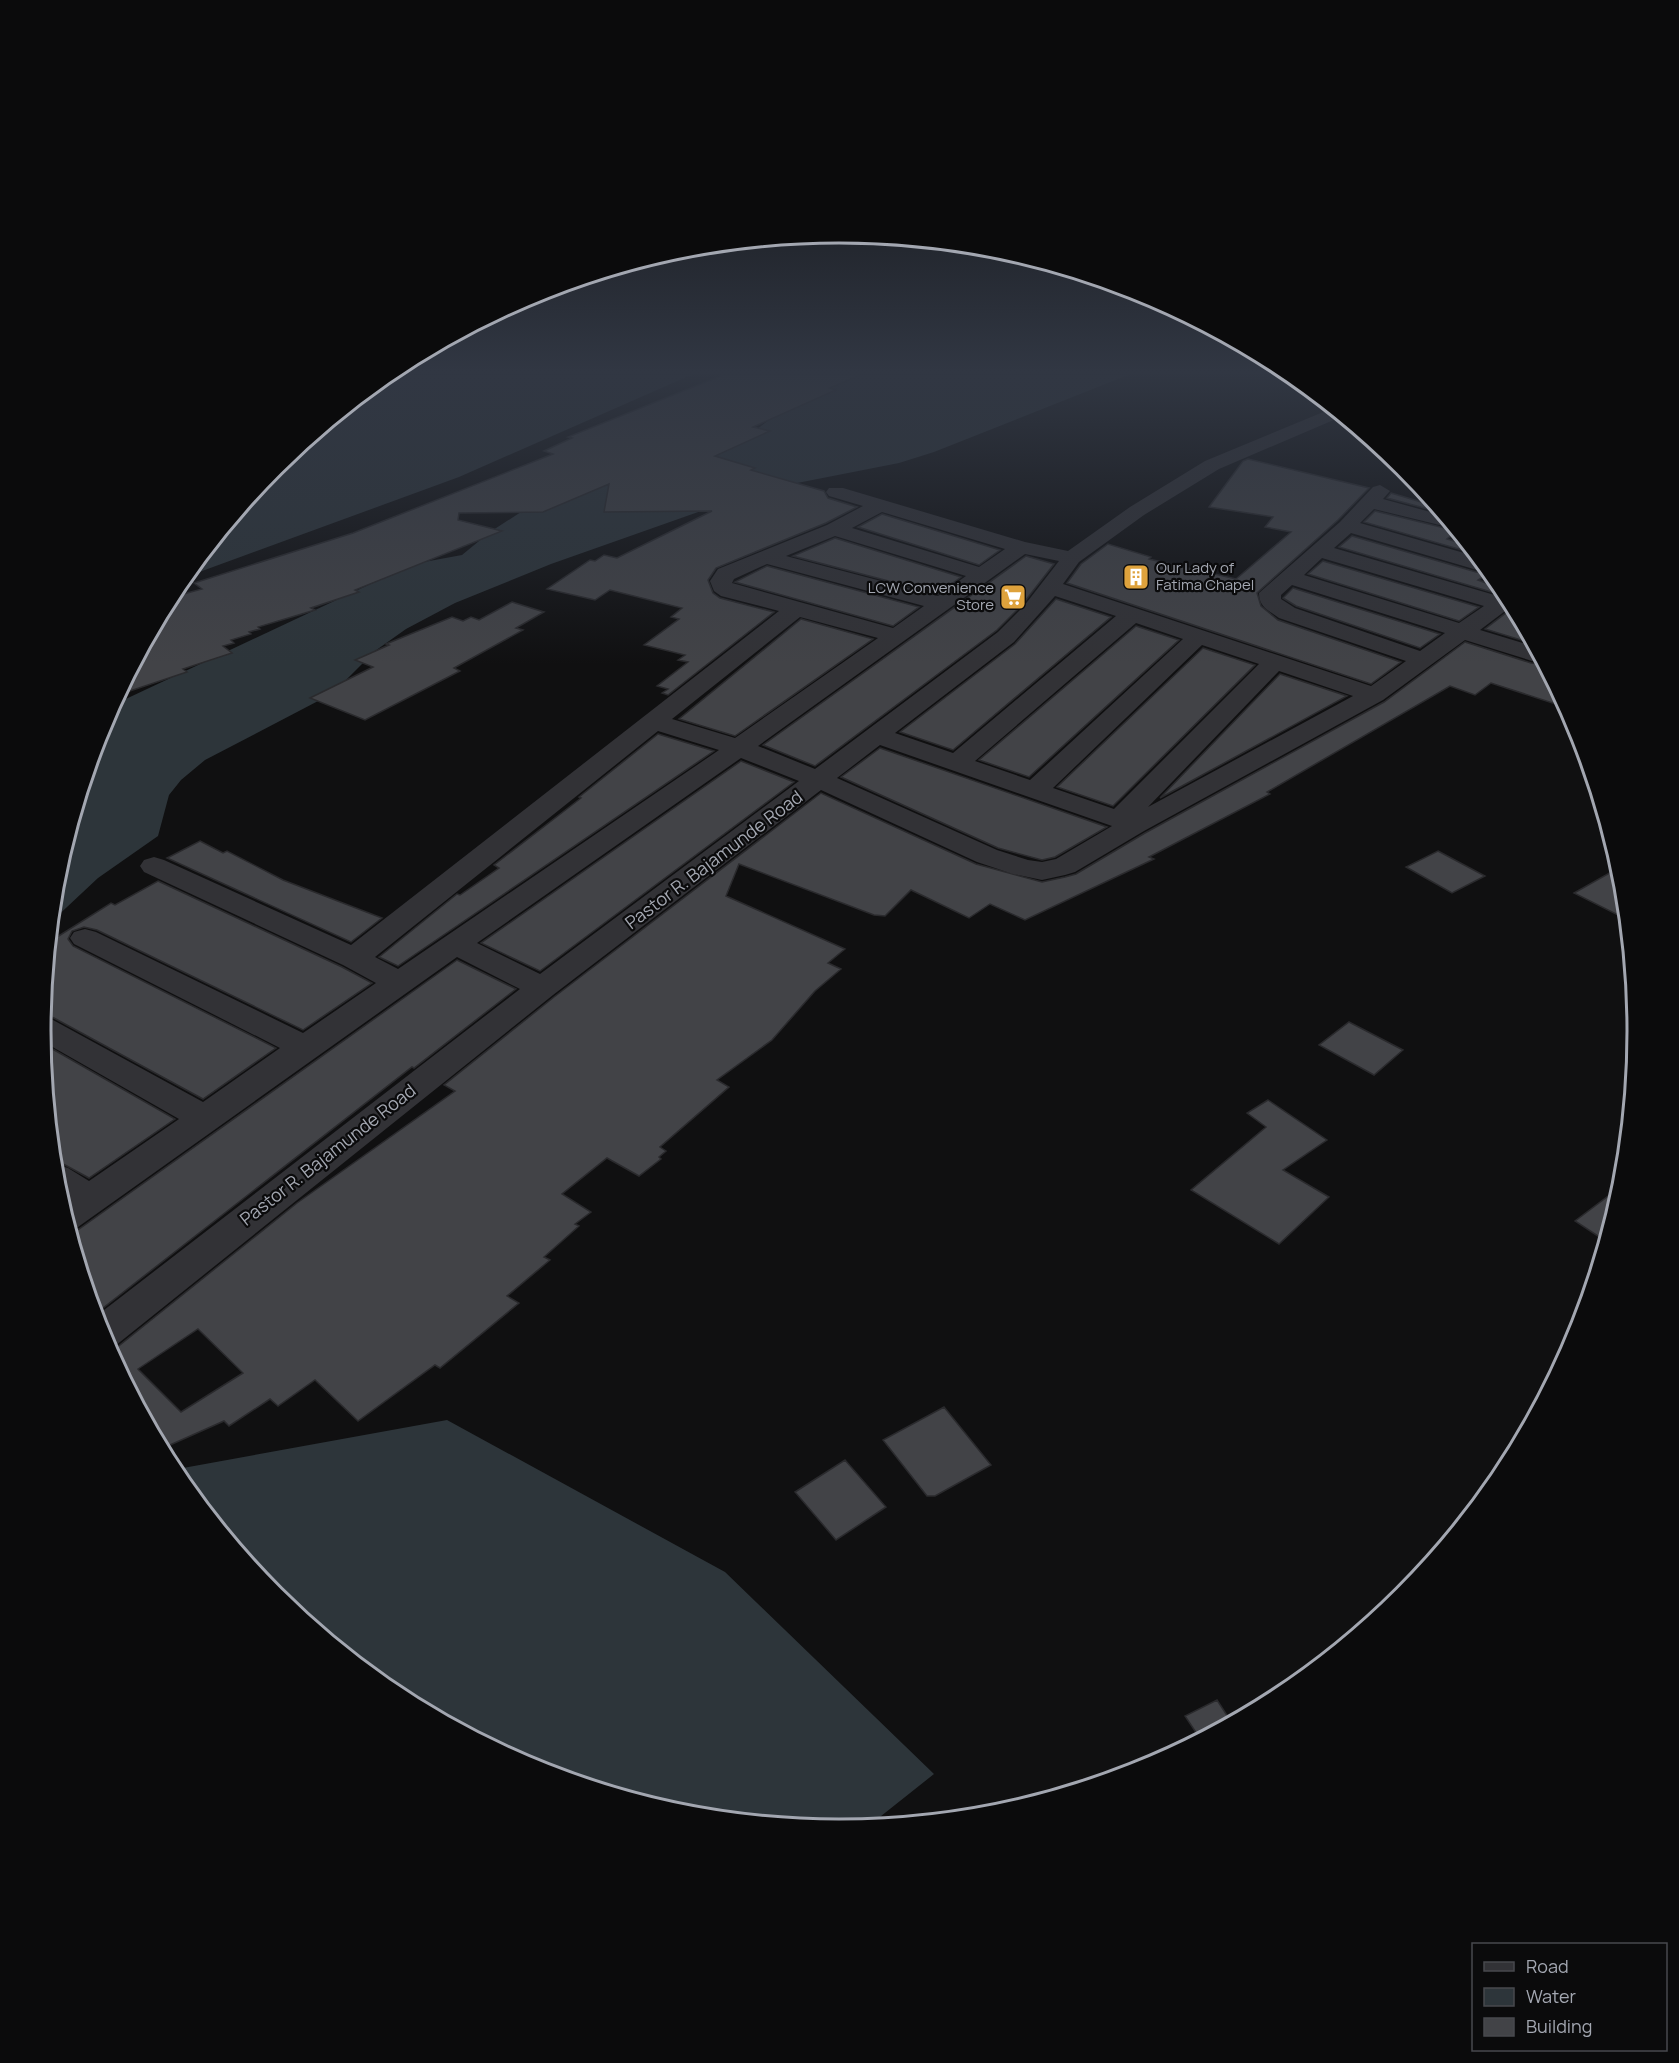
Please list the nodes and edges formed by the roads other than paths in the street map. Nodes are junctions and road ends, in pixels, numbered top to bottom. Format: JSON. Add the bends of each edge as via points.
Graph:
{"nodes":[{"id":1,"x":1201,"y":471,"type":"edge"},
{"id":2,"x":836,"y":492,"type":"dead end"},
{"id":3,"x":879,"y":506,"type":"junction"},
{"id":4,"x":1438,"y":519,"type":"edge"},
{"id":5,"x":1347,"y":526,"type":"junction"},
{"id":6,"x":834,"y":529,"type":"junction"},
{"id":7,"x":891,"y":547,"type":"junction"},
{"id":8,"x":1022,"y":547,"type":"junction"},
{"id":9,"x":1320,"y":551,"type":"junction"},
{"id":10,"x":764,"y":557,"type":"junction"},
{"id":11,"x":1072,"y":558,"type":"junction"},
{"id":12,"x":1472,"y":561,"type":"edge"},
{"id":13,"x":984,"y":575,"type":"junction"},
{"id":14,"x":837,"y":577,"type":"junction"},
{"id":15,"x":1289,"y":577,"type":"junction"},
{"id":16,"x":1050,"y":587,"type":"junction"},
{"id":17,"x":944,"y":604,"type":"junction"},
{"id":18,"x":1503,"y":606,"type":"edge"},
{"id":19,"x":1504,"y":608,"type":"edge"},
{"id":20,"x":796,"y":609,"type":"junction"},
{"id":21,"x":1134,"y":613,"type":"junction"},
{"id":22,"x":1465,"y":632,"type":"junction"},
{"id":23,"x":898,"y":636,"type":"junction"},
{"id":24,"x":1200,"y":636,"type":"junction"},
{"id":25,"x":1531,"y":653,"type":"edge"},
{"id":26,"x":1425,"y":660,"type":"junction"},
{"id":27,"x":1276,"y":661,"type":"junction"},
{"id":28,"x":1374,"y":695,"type":"junction"},
{"id":29,"x":656,"y":722,"type":"junction"},
{"id":30,"x":877,"y":735,"type":"junction"},
{"id":31,"x":736,"y":747,"type":"junction"},
{"id":32,"x":957,"y":763,"type":"junction"},
{"id":33,"x":820,"y":780,"type":"junction"},
{"id":34,"x":1035,"y":791,"type":"junction"},
{"id":35,"x":1127,"y":822,"type":"junction"},
{"id":36,"x":154,"y":866,"type":"dead end"},
{"id":37,"x":85,"y":938,"type":"dead end"},
{"id":38,"x":457,"y":945,"type":"junction"},
{"id":39,"x":354,"y":958,"type":"junction"},
{"id":40,"x":400,"y":983,"type":"junction"},
{"id":41,"x":542,"y":988,"type":"junction"},
{"id":42,"x":51,"y":1033,"type":"edge"},
{"id":43,"x":305,"y":1047,"type":"junction"},
{"id":44,"x":206,"y":1119,"type":"junction"},
{"id":45,"x":77,"y":1208,"type":"edge"},
{"id":46,"x":109,"y":1328,"type":"edge"}],
"edges":[{"from":1,"to":11,"type":"street","name":"Pastor R. Bajamunde Road"},
{"from":2,"to":3,"type":"street"},
{"from":3,"to":6,"type":"street"},
{"from":3,"to":8,"type":"street"},
{"from":4,"to":5,"type":"street","via":[[1375,497]]},
{"from":5,"to":9,"type":"street"},
{"from":5,"to":12,"type":"street"},
{"from":6,"to":7,"type":"street"},
{"from":6,"to":10,"type":"street"},
{"from":7,"to":13,"type":"street"},
{"from":7,"to":14,"type":"street"},
{"from":8,"to":11,"type":"street"},
{"from":8,"to":13,"type":"street"},
{"from":9,"to":15,"type":"street"},
{"from":9,"to":18,"type":"street"},
{"from":10,"to":14,"type":"street"},
{"from":10,"to":20,"type":"street","via":[[726,574],[722,586]]},
{"from":11,"to":16,"type":"street","name":"Pastor R. Bajamunde Road"},
{"from":13,"to":17,"type":"street"},
{"from":14,"to":17,"type":"street"},
{"from":15,"to":22,"type":"street"},
{"from":15,"to":26,"type":"street","via":[[1270,594],[1270,602],[1276,608]]},
{"from":16,"to":21,"type":"street"},
{"from":16,"to":30,"type":"street","name":"Pastor R. Bajamunde Road","via":[[1006,637]]},
{"from":17,"to":23,"type":"street"},
{"from":19,"to":22,"type":"street"},
{"from":20,"to":23,"type":"street"},
{"from":20,"to":29,"type":"street"},
{"from":21,"to":24,"type":"street"},
{"from":21,"to":32,"type":"street"},
{"from":22,"to":25,"type":"street"},
{"from":22,"to":26,"type":"street"},
{"from":23,"to":31,"type":"street"},
{"from":24,"to":27,"type":"street"},
{"from":24,"to":34,"type":"street"},
{"from":26,"to":28,"type":"street"},
{"from":27,"to":28,"type":"street"},
{"from":27,"to":35,"type":"street"},
{"from":28,"to":35,"type":"street"},
{"from":29,"to":31,"type":"street"},
{"from":29,"to":39,"type":"street"},
{"from":30,"to":32,"type":"street"},
{"from":30,"to":33,"type":"street","name":"Pastor R. Bajamunde Road"},
{"from":31,"to":33,"type":"street"},
{"from":31,"to":38,"type":"street"},
{"from":32,"to":34,"type":"street"},
{"from":33,"to":35,"type":"street","via":[[987,856],[1042,871],[1065,866]]},
{"from":33,"to":41,"type":"street","name":"Pastor R. Bajamunde Road"},
{"from":34,"to":35,"type":"street"},
{"from":36,"to":39,"type":"street"},
{"from":37,"to":43,"type":"street"},
{"from":38,"to":40,"type":"street"},
{"from":38,"to":41,"type":"street"},
{"from":39,"to":40,"type":"street"},
{"from":40,"to":43,"type":"street"},
{"from":41,"to":46,"type":"street","name":"Pastor R. Bajamunde Road"},
{"from":42,"to":44,"type":"street"},
{"from":43,"to":44,"type":"street"},
{"from":44,"to":45,"type":"street"}]}
